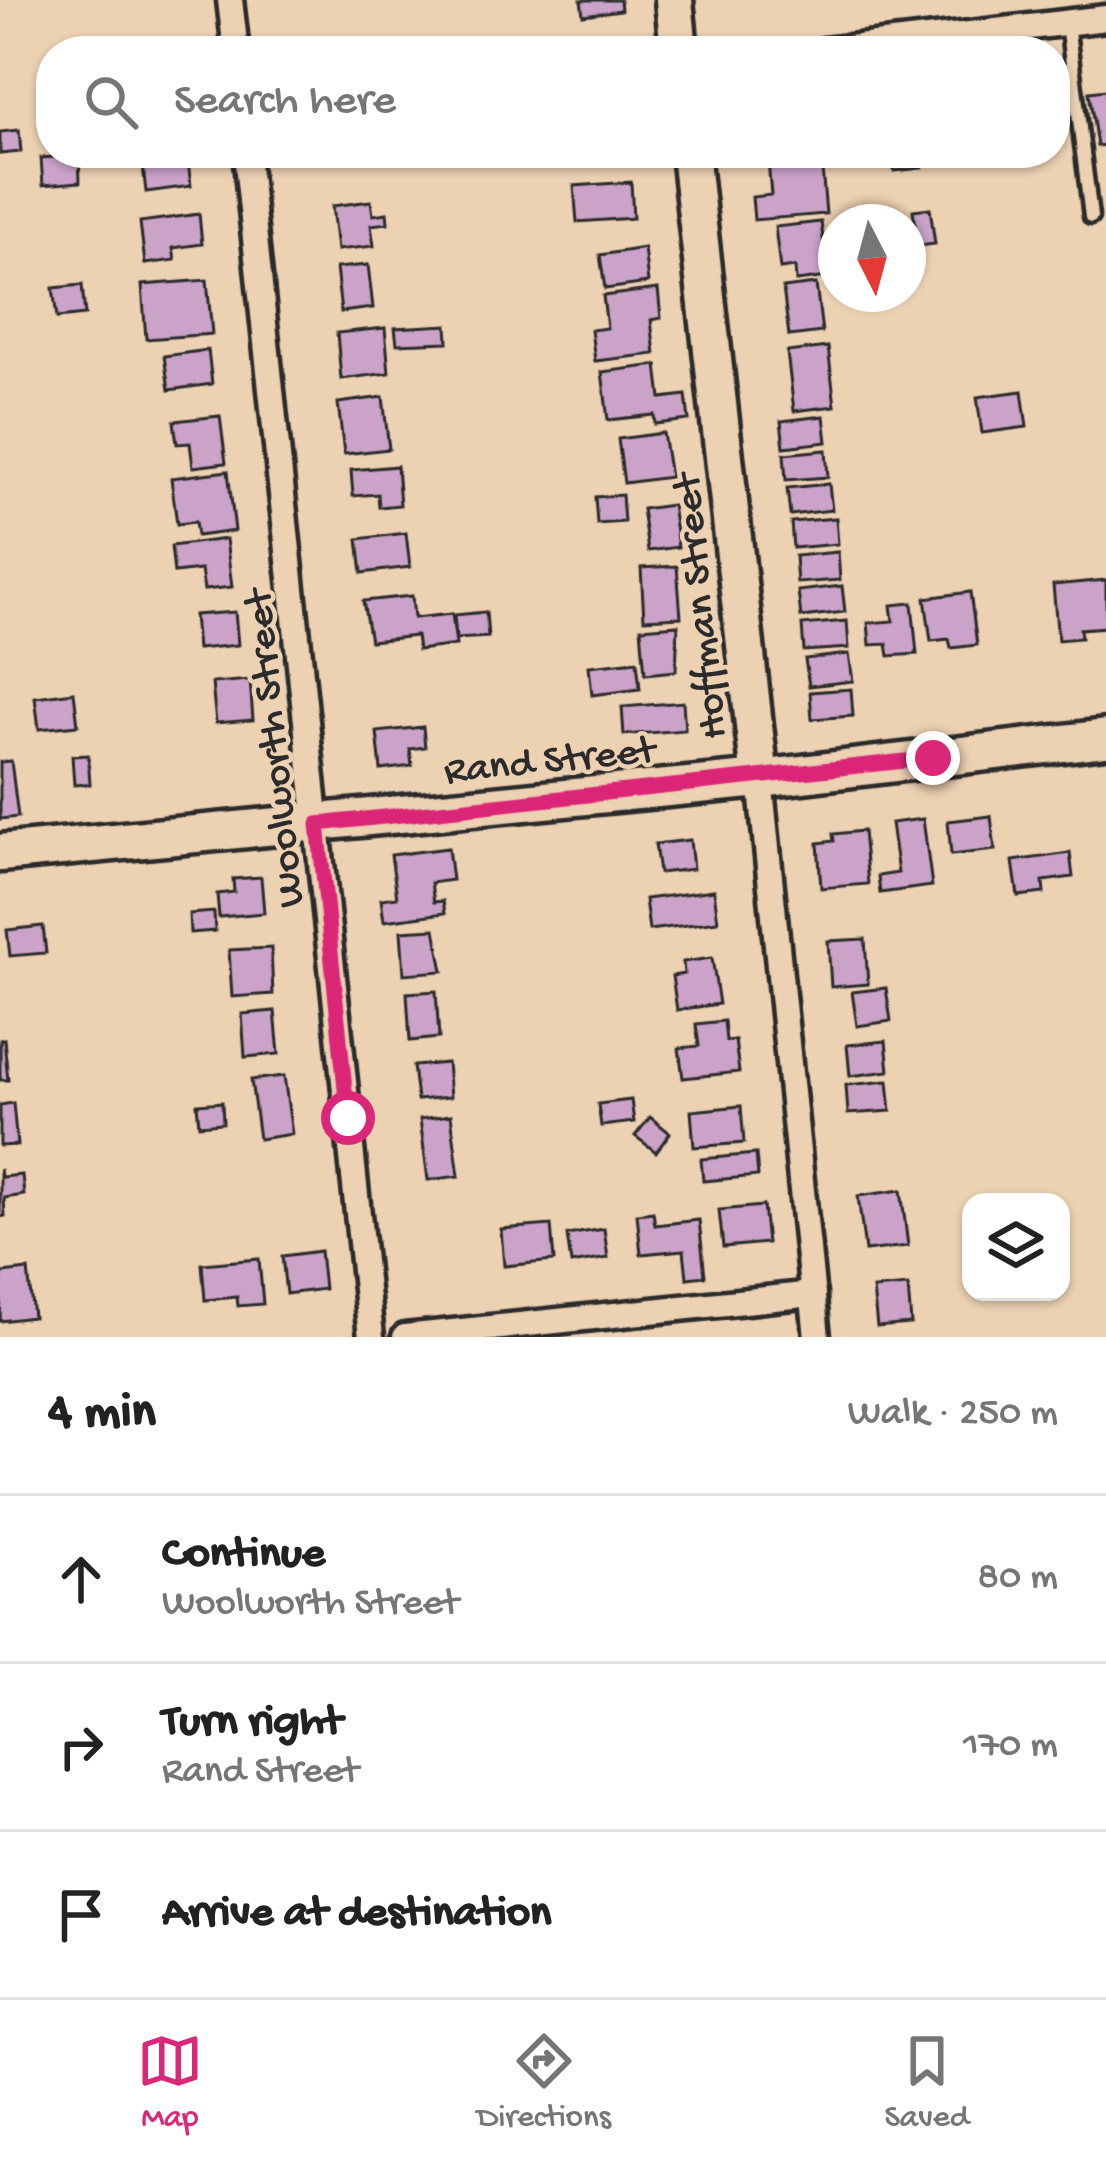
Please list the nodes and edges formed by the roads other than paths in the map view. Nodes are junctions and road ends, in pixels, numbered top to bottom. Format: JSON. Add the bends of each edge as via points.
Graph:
{"nodes":[{"id":1,"x":230,"y":0,"type":"edge"},
{"id":2,"x":674,"y":0,"type":"edge"},
{"id":3,"x":1106,"y":18,"type":"edge"},
{"id":4,"x":1067,"y":22,"type":"junction"},
{"id":5,"x":234,"y":36,"type":"edge"},
{"id":6,"x":678,"y":36,"type":"edge"},
{"id":7,"x":950,"y":36,"type":"edge"},
{"id":8,"x":1069,"y":36,"type":"edge"},
{"id":9,"x":1070,"y":46,"type":"edge"},
{"id":10,"x":248,"y":168,"type":"edge"},
{"id":11,"x":692,"y":168,"type":"edge"},
{"id":12,"x":1091,"y":217,"type":"dead end"},
{"id":13,"x":1106,"y":738,"type":"edge"},
{"id":14,"x":760,"y":779,"type":"junction"},
{"id":15,"x":318,"y":824,"type":"junction"},
{"id":16,"x":0,"y":853,"type":"edge"},
{"id":17,"x":813,"y":1294,"type":"junction"},
{"id":18,"x":371,"y":1337,"type":"edge"},
{"id":19,"x":405,"y":1337,"type":"edge"},
{"id":20,"x":817,"y":1337,"type":"edge"}],
"edges":[{"from":1,"to":5,"type":"street"},
{"from":2,"to":6,"type":"street"},
{"from":3,"to":4,"type":"street"},
{"from":4,"to":7,"type":"street"},
{"from":4,"to":8,"type":"lane"},
{"from":9,"to":12,"type":"lane"},
{"from":10,"to":15,"type":"street","name":"Woolworth Street"},
{"from":11,"to":14,"type":"street","name":"Hoffman Street"},
{"from":13,"to":14,"type":"street","name":"Rand Street"},
{"from":14,"to":15,"type":"street","name":"Rand Street"},
{"from":14,"to":17,"type":"street","name":"Hoffman Street"},
{"from":15,"to":16,"type":"street","name":"Rand Street"},
{"from":15,"to":18,"type":"street","name":"Woolworth Street"},
{"from":17,"to":19,"type":"street"},
{"from":17,"to":20,"type":"street","name":"Hoffman Street"}]}
